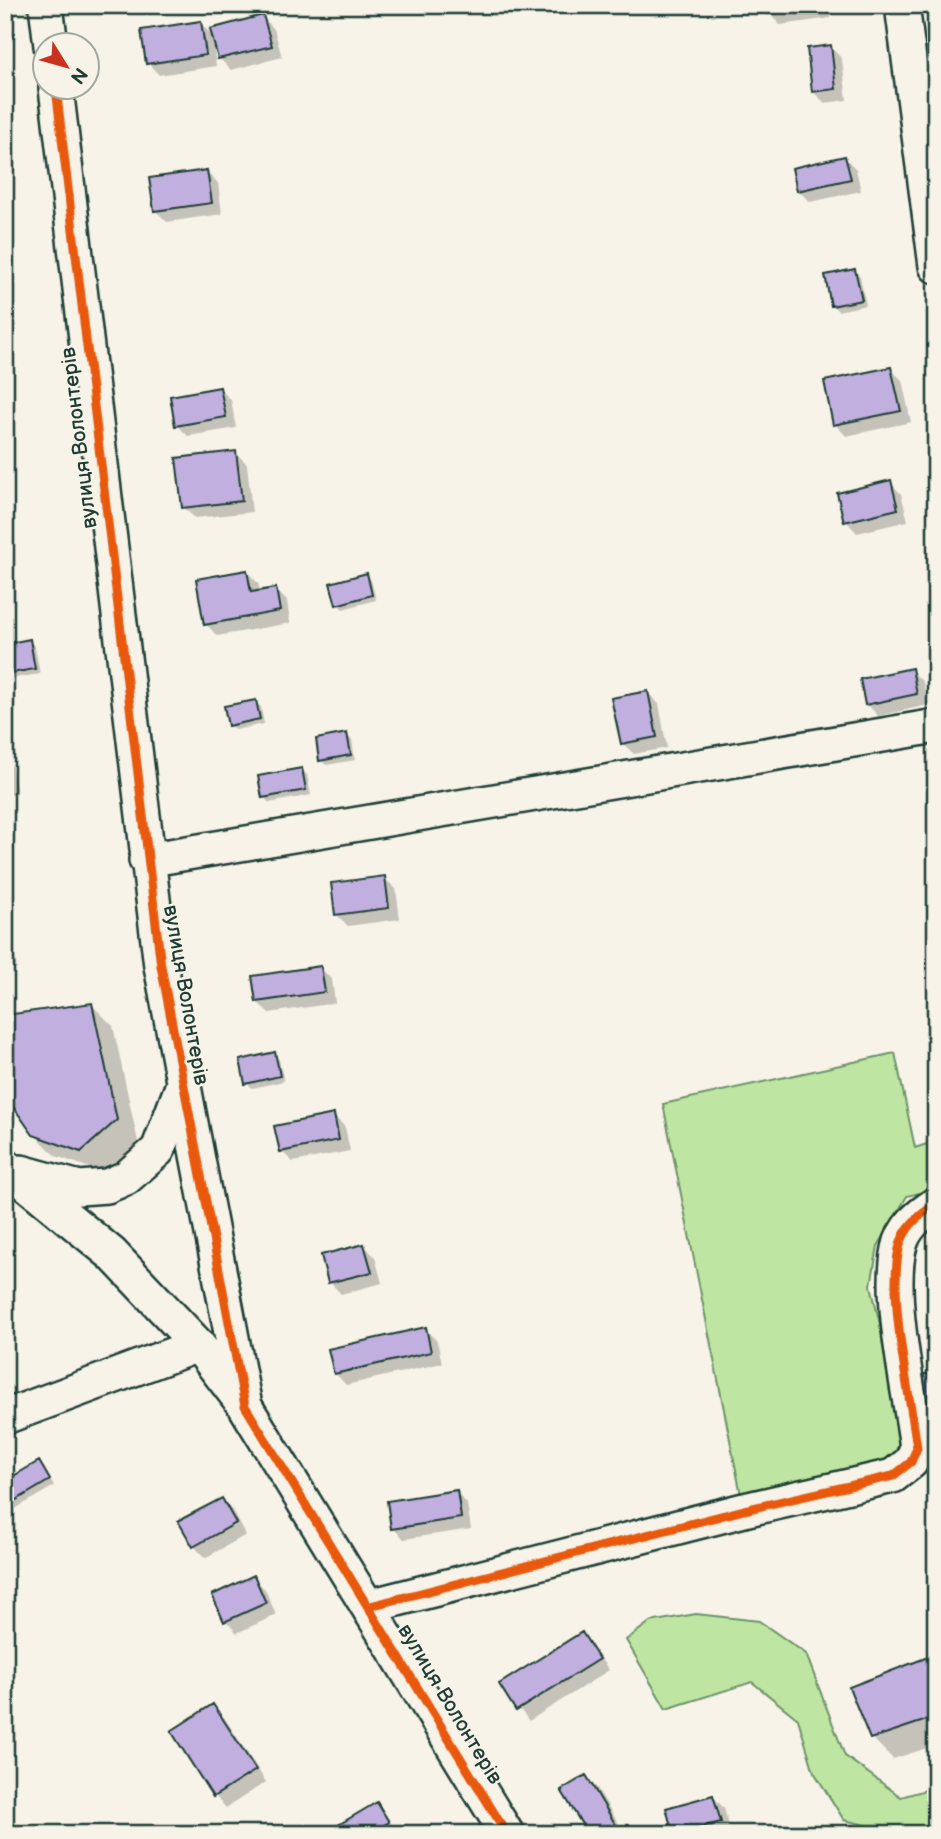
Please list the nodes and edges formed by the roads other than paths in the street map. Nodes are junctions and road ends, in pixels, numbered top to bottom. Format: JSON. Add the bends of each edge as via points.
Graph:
{"nodes":[{"id":1,"x":46,"y":5,"type":"edge"},
{"id":2,"x":902,"y":5,"type":"edge"},
{"id":3,"x":49,"y":32,"type":"edge"},
{"id":4,"x":57,"y":102,"type":"edge"},
{"id":5,"x":936,"y":266,"type":"edge"},
{"id":6,"x":936,"y":726,"type":"edge"},
{"id":7,"x":146,"y":860,"type":"junction"},
{"id":8,"x":183,"y":1084,"type":"junction"},
{"id":9,"x":7,"y":1167,"type":"edge"},
{"id":10,"x":936,"y":1204,"type":"edge"},
{"id":11,"x":198,"y":1345,"type":"junction"},
{"id":12,"x":244,"y":1406,"type":"junction"},
{"id":13,"x":5,"y":1417,"type":"edge"},
{"id":14,"x":370,"y":1606,"type":"junction"},
{"id":15,"x":507,"y":1834,"type":"edge"}],
"edges":[{"from":1,"to":3,"type":"street"},
{"from":2,"to":5,"type":"street"},
{"from":4,"to":7,"type":"street","name":"вулиця Волонтерів"},
{"from":6,"to":7,"type":"street"},
{"from":7,"to":8,"type":"street","name":"вулиця Волонтерів"},
{"from":8,"to":9,"type":"street","via":[[158,1150],[126,1178],[107,1186],[79,1188]]},
{"from":8,"to":12,"type":"street","name":"вулиця Волонтерів"},
{"from":9,"to":11,"type":"street","via":[[112,1254]]},
{"from":10,"to":14,"type":"street","via":[[915,1218],[899,1247],[896,1291],[917,1448],[911,1462],[894,1476]]},
{"from":11,"to":12,"type":"street"},
{"from":11,"to":13,"type":"street"},
{"from":12,"to":14,"type":"street","name":"вулиця Волонтерів"},
{"from":14,"to":15,"type":"street","name":"вулиця Волонтерів"}]}
